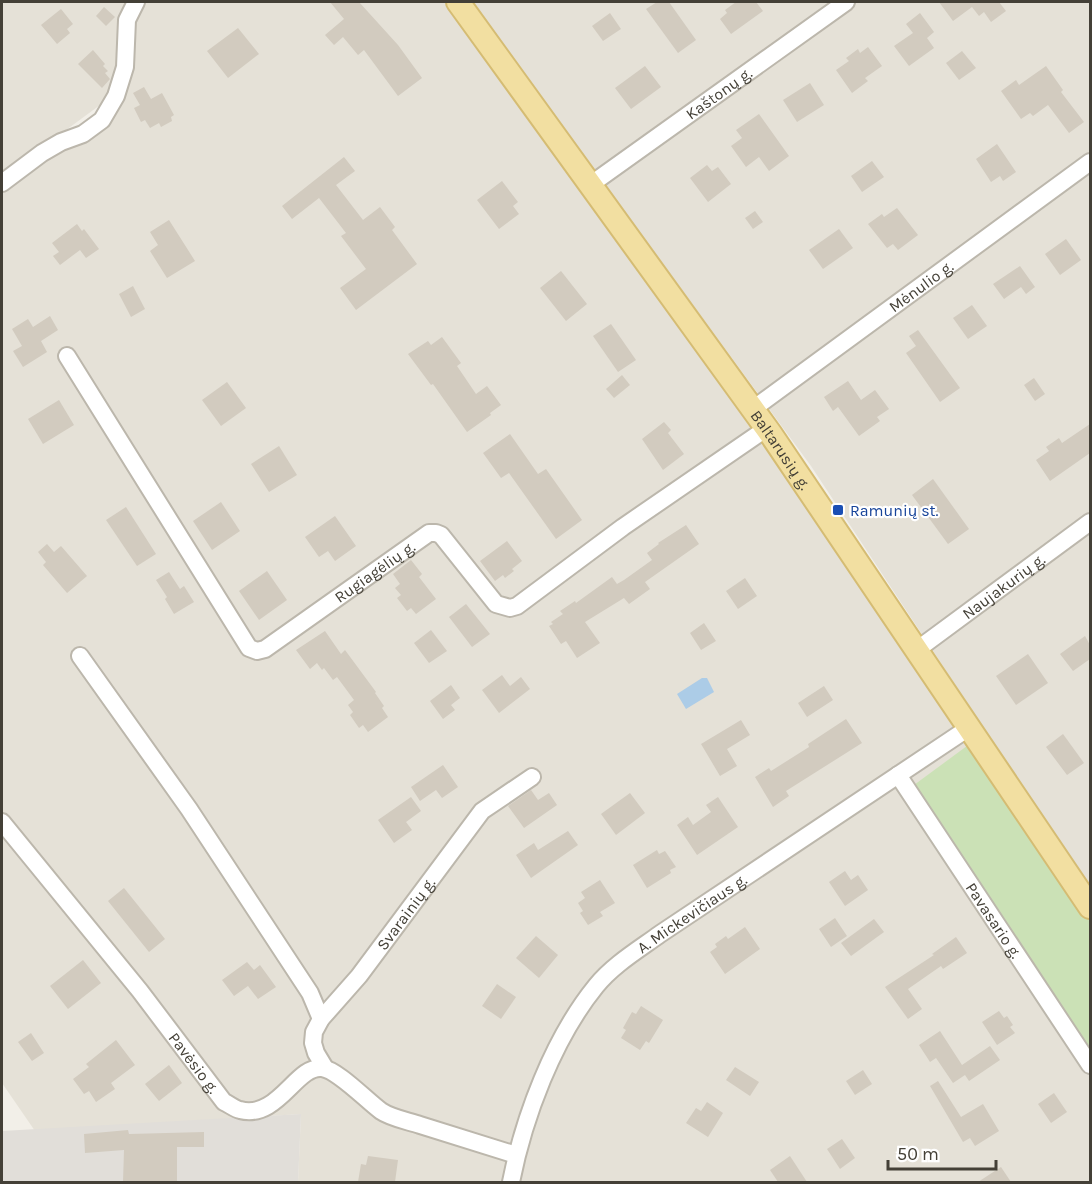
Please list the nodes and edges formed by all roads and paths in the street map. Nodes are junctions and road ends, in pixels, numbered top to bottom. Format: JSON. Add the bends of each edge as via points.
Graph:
{"nodes":[{"id":1,"x":136,"y":2,"type":"edge"},
{"id":2,"x":458,"y":2,"type":"edge"},
{"id":3,"x":846,"y":2,"type":"edge"},
{"id":4,"x":1090,"y":162,"type":"edge"},
{"id":5,"x":2,"y":183,"type":"edge"},
{"id":6,"x":590,"y":185,"type":"junction"},
{"id":7,"x":67,"y":356,"type":"dead end"},
{"id":8,"x":753,"y":409,"type":"junction"},
{"id":9,"x":767,"y":428,"type":"junction"},
{"id":10,"x":1090,"y":522,"type":"edge"},
{"id":11,"x":918,"y":649,"type":"junction"},
{"id":12,"x":80,"y":656,"type":"dead end"},
{"id":13,"x":970,"y":727,"type":"junction"},
{"id":14,"x":898,"y":775,"type":"junction"},
{"id":15,"x":532,"y":777,"type":"dead end"},
{"id":16,"x":2,"y":822,"type":"edge"},
{"id":17,"x":1090,"y":907,"type":"edge"},
{"id":18,"x":321,"y":1019,"type":"junction"},
{"id":19,"x":1090,"y":1065,"type":"edge"},
{"id":20,"x":325,"y":1068,"type":"junction"},
{"id":21,"x":516,"y":1155,"type":"junction"},
{"id":22,"x":511,"y":1182,"type":"edge"}],
"edges":[{"from":1,"to":5,"type":"street","via":[[127,20],[125,67],[116,96],[102,120],[83,134],[42,153]]},
{"from":2,"to":6,"type":"main road","name":"Baltarusių g."},
{"from":3,"to":6,"type":"street","name":"Kaštonų g."},
{"from":4,"to":8,"type":"street","name":"Mėnulio g."},
{"from":6,"to":8,"type":"main road","name":"Baltarusių g."},
{"from":7,"to":9,"type":"street","name":"Rugiagėlių g.","via":[[249,648],[257,651],[429,533],[441,535],[496,604],[517,606]]},
{"from":8,"to":9,"type":"main road","name":"Baltarusių g."},
{"from":9,"to":11,"type":"main road","name":"Baltarusių g."},
{"from":10,"to":11,"type":"street","name":"Naujakurių g."},
{"from":11,"to":13,"type":"main road","name":"Baltarusių g."},
{"from":12,"to":18,"type":"street","via":[[189,809],[310,993]]},
{"from":13,"to":14,"type":"street","name":"A. Mickevičiaus g."},
{"from":13,"to":17,"type":"main road","name":"Baltarusių g."},
{"from":14,"to":19,"type":"street","name":"Pavasario g."},
{"from":14,"to":21,"type":"street","name":"A. Mickevičiaus g.","via":[[660,934],[597,984],[573,1019],[544,1076]]},
{"from":15,"to":18,"type":"street","name":"Svarainių g.","via":[[482,811],[359,976]]},
{"from":16,"to":20,"type":"street","name":"Pavėsio g.","via":[[140,991],[224,1102],[240,1110],[259,1109],[280,1098],[308,1072]]},
{"from":18,"to":20,"type":"street","name":"Svarainių g.","via":[[313,1043]]},
{"from":20,"to":21,"type":"street","via":[[383,1113]]},
{"from":21,"to":22,"type":"street","name":"A. Mickevičiaus g."}]}
